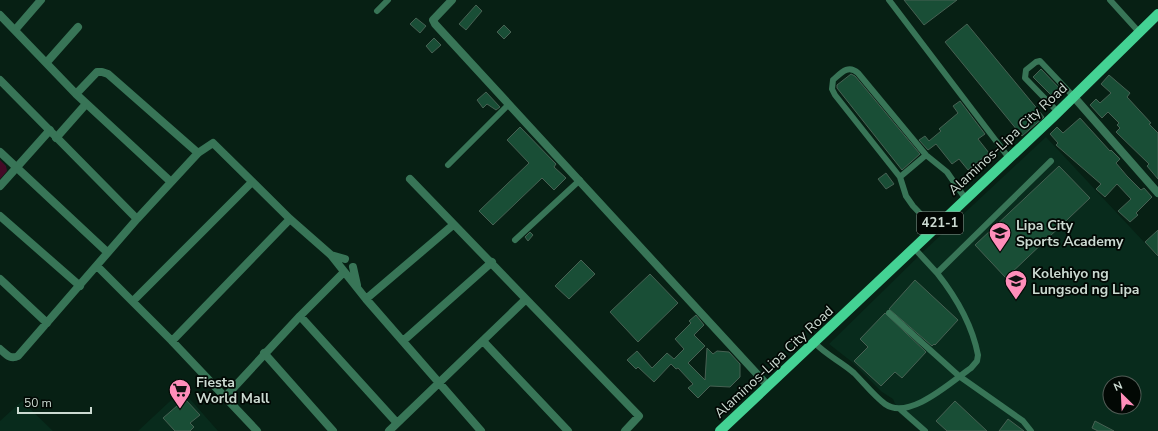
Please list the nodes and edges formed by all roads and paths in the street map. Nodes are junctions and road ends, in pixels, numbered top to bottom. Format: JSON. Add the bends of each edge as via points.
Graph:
{"nodes":[{"id":1,"x":41,"y":0,"type":"edge"},
{"id":2,"x":388,"y":0,"type":"edge"},
{"id":3,"x":452,"y":0,"type":"edge"},
{"id":4,"x":889,"y":0,"type":"edge"},
{"id":5,"x":1110,"y":0,"type":"edge"},
{"id":6,"x":377,"y":11,"type":"dead end"},
{"id":7,"x":1158,"y":14,"type":"edge"},
{"id":8,"x":0,"y":15,"type":"edge"},
{"id":9,"x":78,"y":27,"type":"dead end"},
{"id":10,"x":15,"y":30,"type":"junction"},
{"id":11,"x":1139,"y":32,"type":"junction"},
{"id":12,"x":47,"y":62,"type":"junction"},
{"id":13,"x":0,"y":80,"type":"edge"},
{"id":14,"x":76,"y":94,"type":"junction"},
{"id":15,"x":1074,"y":97,"type":"junction"},
{"id":16,"x":86,"y":104,"type":"junction"},
{"id":17,"x":509,"y":104,"type":"junction"},
{"id":18,"x":1058,"y":112,"type":"junction"},
{"id":19,"x":50,"y":130,"type":"junction"},
{"id":20,"x":56,"y":138,"type":"junction"},
{"id":21,"x":0,"y":152,"type":"edge"},
{"id":22,"x":198,"y":153,"type":"junction"},
{"id":23,"x":926,"y":155,"type":"junction"},
{"id":24,"x":1009,"y":158,"type":"junction"},
{"id":25,"x":1051,"y":161,"type":"dead end"},
{"id":26,"x":448,"y":164,"type":"dead end"},
{"id":27,"x":16,"y":167,"type":"junction"},
{"id":28,"x":900,"y":177,"type":"junction"},
{"id":29,"x":410,"y":179,"type":"dead end"},
{"id":30,"x":580,"y":180,"type":"junction"},
{"id":31,"x":171,"y":182,"type":"junction"},
{"id":32,"x":252,"y":182,"type":"junction"},
{"id":33,"x":0,"y":186,"type":"edge"},
{"id":34,"x":1158,"y":193,"type":"edge"},
{"id":35,"x":965,"y":198,"type":"junction"},
{"id":36,"x":0,"y":216,"type":"edge"},
{"id":37,"x":136,"y":219,"type":"junction"},
{"id":38,"x":290,"y":219,"type":"junction"},
{"id":39,"x":454,"y":225,"type":"junction"},
{"id":40,"x":934,"y":228,"type":"junction"},
{"id":41,"x":515,"y":240,"type":"dead end"},
{"id":42,"x":914,"y":248,"type":"junction"},
{"id":43,"x":107,"y":252,"type":"junction"},
{"id":44,"x":331,"y":255,"type":"junction"},
{"id":45,"x":345,"y":259,"type":"dead end"},
{"id":46,"x":492,"y":262,"type":"junction"},
{"id":47,"x":97,"y":266,"type":"junction"},
{"id":48,"x":352,"y":267,"type":"dead end"},
{"id":49,"x":937,"y":272,"type":"junction"},
{"id":50,"x":343,"y":273,"type":"junction"},
{"id":51,"x":0,"y":279,"type":"edge"},
{"id":52,"x":357,"y":285,"type":"junction"},
{"id":53,"x":80,"y":286,"type":"junction"},
{"id":54,"x":366,"y":299,"type":"junction"},
{"id":55,"x":525,"y":300,"type":"junction"},
{"id":56,"x":133,"y":301,"type":"junction"},
{"id":57,"x":889,"y":313,"type":"dead end"},
{"id":58,"x":300,"y":316,"type":"junction"},
{"id":59,"x":47,"y":323,"type":"junction"},
{"id":60,"x":172,"y":341,"type":"junction"},
{"id":61,"x":403,"y":341,"type":"junction"},
{"id":62,"x":483,"y":341,"type":"junction"},
{"id":63,"x":815,"y":343,"type":"junction"},
{"id":64,"x":0,"y":349,"type":"edge"},
{"id":65,"x":264,"y":354,"type":"junction"},
{"id":66,"x":960,"y":376,"type":"junction"},
{"id":67,"x":439,"y":384,"type":"junction"},
{"id":68,"x":768,"y":386,"type":"junction"},
{"id":69,"x":226,"y":396,"type":"junction"},
{"id":70,"x":900,"y":409,"type":"junction"},
{"id":71,"x":397,"y":423,"type":"junction"},
{"id":72,"x":475,"y":425,"type":"junction"},
{"id":73,"x":257,"y":431,"type":"edge"},
{"id":74,"x":333,"y":431,"type":"edge"},
{"id":75,"x":388,"y":431,"type":"edge"},
{"id":76,"x":469,"y":431,"type":"edge"},
{"id":77,"x":481,"y":431,"type":"edge"},
{"id":78,"x":568,"y":431,"type":"edge"},
{"id":79,"x":625,"y":431,"type":"edge"},
{"id":80,"x":720,"y":431,"type":"edge"},
{"id":81,"x":925,"y":431,"type":"edge"},
{"id":82,"x":1031,"y":431,"type":"edge"}],
"edges":[{"from":1,"to":10,"type":"street"},
{"from":2,"to":6,"type":"lane"},
{"from":3,"to":17,"type":"street","via":[[433,20],[435,24]]},
{"from":4,"to":24,"type":"lane"},
{"from":5,"to":11,"type":"lane"},
{"from":7,"to":11,"type":"main road","name":"Alaminos-Lipa City Road","number":"421-1"},
{"from":8,"to":10,"type":"street"},
{"from":9,"to":12,"type":"street"},
{"from":10,"to":12,"type":"street"},
{"from":11,"to":15,"type":"main road","name":"Alaminos-Lipa City Road","number":"421-1"},
{"from":12,"to":14,"type":"street"},
{"from":13,"to":19,"type":"street"},
{"from":14,"to":16,"type":"street"},
{"from":14,"to":22,"type":"street","via":[[97,72],[108,74]]},
{"from":15,"to":18,"type":"main road","name":"Alaminos-Lipa City Road","number":"421-1"},
{"from":15,"to":18,"type":"lane","via":[[1040,61],[1026,70],[1026,78]]},
{"from":15,"to":34,"type":"street"},
{"from":16,"to":20,"type":"street"},
{"from":16,"to":31,"type":"street"},
{"from":17,"to":26,"type":"lane"},
{"from":17,"to":30,"type":"street"},
{"from":18,"to":24,"type":"main road","name":"Alaminos-Lipa City Road","number":"421-1"},
{"from":19,"to":20,"type":"street"},
{"from":19,"to":27,"type":"street"},
{"from":20,"to":37,"type":"street"},
{"from":21,"to":27,"type":"street"},
{"from":22,"to":31,"type":"street"},
{"from":22,"to":32,"type":"street","via":[[213,143]]},
{"from":23,"to":28,"type":"lane"},
{"from":23,"to":28,"type":"lane","via":[[855,70],[845,69],[833,80],[832,89],[835,95]]},
{"from":23,"to":35,"type":"lane","via":[[948,172]]},
{"from":24,"to":35,"type":"main road","name":"Alaminos-Lipa City Road","number":"421-1"},
{"from":25,"to":49,"type":"lane"},
{"from":27,"to":33,"type":"street"},
{"from":27,"to":43,"type":"street"},
{"from":28,"to":40,"type":"lane","via":[[906,196]]},
{"from":29,"to":39,"type":"street"},
{"from":30,"to":41,"type":"lane"},
{"from":30,"to":68,"type":"street"},
{"from":31,"to":37,"type":"street"},
{"from":32,"to":38,"type":"street"},
{"from":32,"to":56,"type":"street"},
{"from":35,"to":40,"type":"main road","name":"Alaminos-Lipa City Road","number":"421-1"},
{"from":36,"to":53,"type":"street"},
{"from":37,"to":43,"type":"street"},
{"from":38,"to":44,"type":"street"},
{"from":38,"to":60,"type":"street"},
{"from":39,"to":46,"type":"street"},
{"from":39,"to":54,"type":"street"},
{"from":40,"to":42,"type":"main road","name":"Alaminos-Lipa City Road","number":"421-1"},
{"from":42,"to":49,"type":"lane"},
{"from":42,"to":63,"type":"main road","name":"Alaminos-Lipa City Road","number":"421-1"},
{"from":43,"to":47,"type":"street"},
{"from":44,"to":45,"type":"street"},
{"from":44,"to":50,"type":"street"},
{"from":46,"to":55,"type":"street"},
{"from":46,"to":61,"type":"street"},
{"from":47,"to":53,"type":"street"},
{"from":47,"to":56,"type":"street"},
{"from":48,"to":52,"type":"street"},
{"from":49,"to":66,"type":"lane","via":[[953,293],[964,314],[978,351],[975,364]]},
{"from":50,"to":52,"type":"street"},
{"from":50,"to":58,"type":"street"},
{"from":51,"to":59,"type":"street"},
{"from":52,"to":54,"type":"street"},
{"from":53,"to":59,"type":"street"},
{"from":54,"to":61,"type":"street"},
{"from":55,"to":62,"type":"street"},
{"from":55,"to":79,"type":"street","via":[[639,416]]},
{"from":56,"to":60,"type":"street"},
{"from":57,"to":66,"type":"lane"},
{"from":58,"to":65,"type":"street"},
{"from":58,"to":71,"type":"street"},
{"from":59,"to":64,"type":"street","via":[[18,356],[10,357]]},
{"from":60,"to":69,"type":"street"},
{"from":61,"to":67,"type":"street"},
{"from":62,"to":67,"type":"street"},
{"from":62,"to":78,"type":"street"},
{"from":63,"to":68,"type":"main road","name":"Alaminos-Lipa City Road","number":"421-1"},
{"from":63,"to":70,"type":"lane","via":[[853,372],[885,404]]},
{"from":65,"to":69,"type":"street"},
{"from":65,"to":74,"type":"street"},
{"from":66,"to":70,"type":"lane","via":[[927,399]]},
{"from":66,"to":82,"type":"lane","via":[[1023,421]]},
{"from":67,"to":71,"type":"street"},
{"from":67,"to":72,"type":"street"},
{"from":68,"to":80,"type":"main road","name":"Alaminos-Lipa City Road","number":"421-1"},
{"from":69,"to":73,"type":"street"},
{"from":70,"to":81,"type":"lane"},
{"from":71,"to":75,"type":"street"},
{"from":72,"to":76,"type":"street"},
{"from":72,"to":77,"type":"street"}]}
